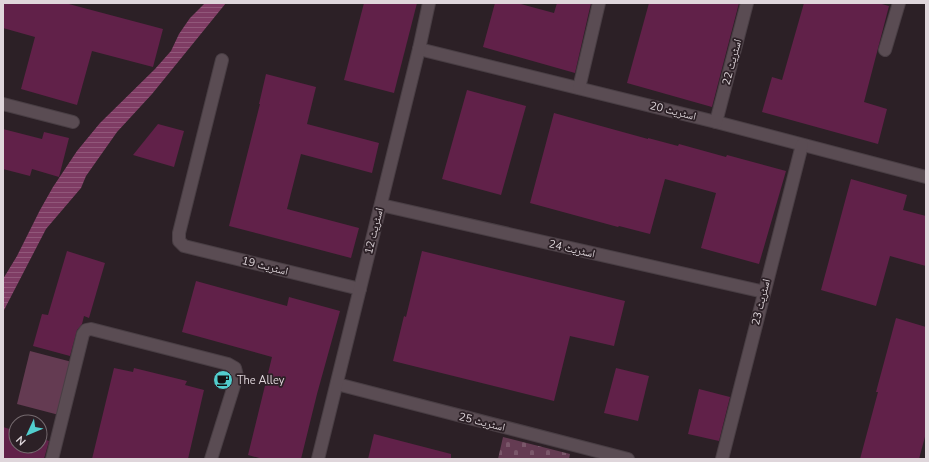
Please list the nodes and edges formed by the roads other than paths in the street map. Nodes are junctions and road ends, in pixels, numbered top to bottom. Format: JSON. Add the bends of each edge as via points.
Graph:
{"nodes":[{"id":1,"x":428,"y":3,"type":"edge"},
{"id":2,"x":599,"y":3,"type":"edge"},
{"id":3,"x":747,"y":3,"type":"edge"},
{"id":4,"x":899,"y":3,"type":"edge"},
{"id":5,"x":419,"y":49,"type":"junction"},
{"id":6,"x":885,"y":50,"type":"dead end"},
{"id":7,"x":222,"y":60,"type":"dead end"},
{"id":8,"x":579,"y":88,"type":"junction"},
{"id":9,"x":3,"y":104,"type":"edge"},
{"id":10,"x":73,"y":122,"type":"dead end"},
{"id":11,"x":716,"y":122,"type":"junction"},
{"id":12,"x":802,"y":145,"type":"junction"},
{"id":13,"x":926,"y":176,"type":"edge"},
{"id":14,"x":381,"y":205,"type":"junction"},
{"id":15,"x":360,"y":289,"type":"junction"},
{"id":16,"x":764,"y":292,"type":"junction"},
{"id":17,"x":337,"y":384,"type":"junction"},
{"id":18,"x":52,"y":459,"type":"edge"},
{"id":19,"x":211,"y":459,"type":"edge"},
{"id":20,"x":318,"y":459,"type":"edge"},
{"id":21,"x":628,"y":459,"type":"edge"},
{"id":22,"x":722,"y":459,"type":"edge"}],
"edges":[{"from":1,"to":5,"type":"street","name":"اسٹریٹ 12"},
{"from":2,"to":8,"type":"street"},
{"from":3,"to":11,"type":"street","name":"اسٹریٹ 22"},
{"from":4,"to":6,"type":"street"},
{"from":5,"to":8,"type":"street","name":"اسٹریٹ 20"},
{"from":5,"to":14,"type":"street","name":"اسٹریٹ 12"},
{"from":7,"to":15,"type":"street","name":"اسٹریٹ 19","via":[[179,241],[184,246]]},
{"from":8,"to":11,"type":"street","name":"اسٹریٹ 20"},
{"from":9,"to":10,"type":"street"},
{"from":11,"to":12,"type":"street","name":"اسٹریٹ 20"},
{"from":12,"to":13,"type":"street","name":"اسٹریٹ 20"},
{"from":12,"to":16,"type":"street","name":"اسٹریٹ 23"},
{"from":14,"to":15,"type":"street","name":"اسٹریٹ 12"},
{"from":14,"to":16,"type":"street","name":"اسٹریٹ 24"},
{"from":15,"to":17,"type":"street","name":"اسٹریٹ 12"},
{"from":16,"to":22,"type":"street","name":"اسٹریٹ 23"},
{"from":17,"to":20,"type":"street","name":"اسٹریٹ 12"},
{"from":17,"to":21,"type":"street","name":"اسٹریٹ 25"},
{"from":18,"to":19,"type":"street","via":[[83,334],[91,329],[228,364],[235,368],[237,376]]}]}
